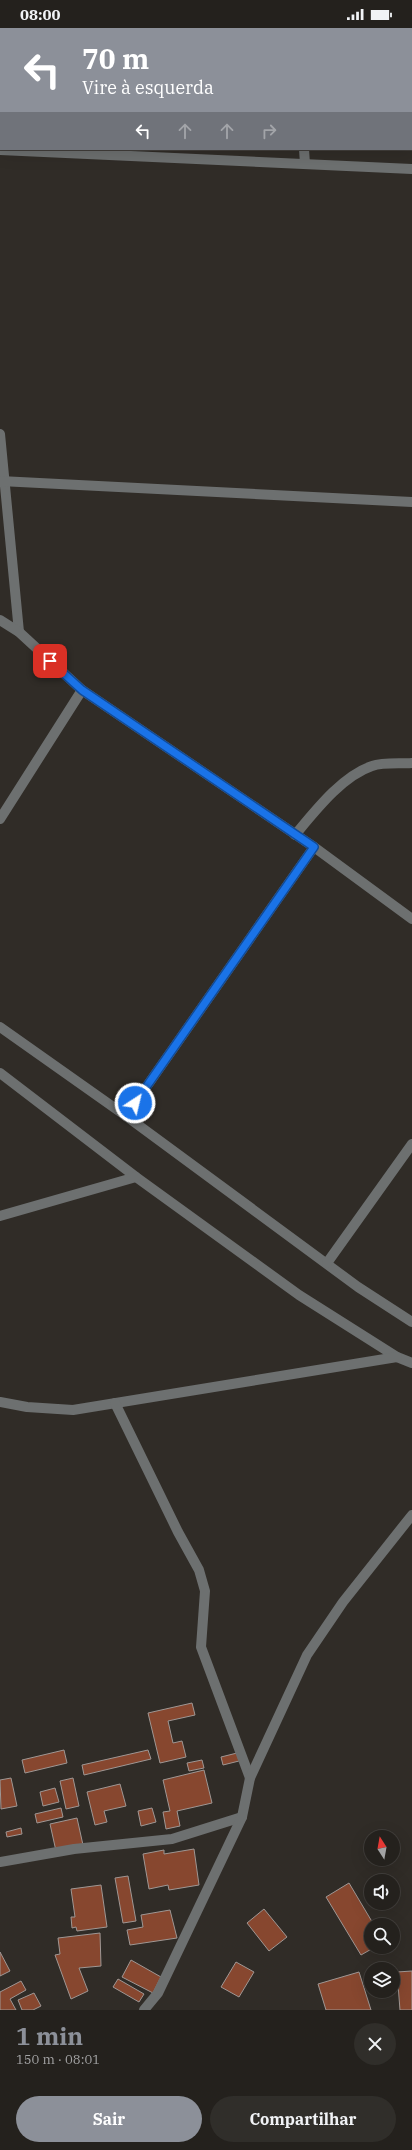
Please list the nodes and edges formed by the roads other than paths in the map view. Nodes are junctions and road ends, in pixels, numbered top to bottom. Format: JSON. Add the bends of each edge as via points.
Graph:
{"nodes":[{"id":1,"x":0,"y":150,"type":"edge"},
{"id":2,"x":304,"y":150,"type":"edge"},
{"id":3,"x":305,"y":164,"type":"junction"},
{"id":4,"x":412,"y":169,"type":"edge"},
{"id":5,"x":0,"y":434,"type":"edge"},
{"id":6,"x":3,"y":481,"type":"edge"},
{"id":7,"x":412,"y":502,"type":"edge"},
{"id":8,"x":0,"y":620,"type":"edge"},
{"id":9,"x":19,"y":632,"type":"junction"},
{"id":10,"x":82,"y":690,"type":"junction"},
{"id":11,"x":412,"y":763,"type":"edge"},
{"id":12,"x":0,"y":819,"type":"edge"},
{"id":13,"x":295,"y":835,"type":"junction"},
{"id":14,"x":314,"y":847,"type":"junction"},
{"id":15,"x":412,"y":919,"type":"edge"},
{"id":16,"x":0,"y":1027,"type":"edge"},
{"id":17,"x":0,"y":1073,"type":"edge"},
{"id":18,"x":126,"y":1116,"type":"junction"},
{"id":19,"x":412,"y":1144,"type":"edge"},
{"id":20,"x":136,"y":1177,"type":"junction"},
{"id":21,"x":0,"y":1216,"type":"edge"},
{"id":22,"x":327,"y":1263,"type":"junction"},
{"id":23,"x":412,"y":1322,"type":"edge"},
{"id":24,"x":397,"y":1357,"type":"junction"},
{"id":25,"x":412,"y":1362,"type":"edge"},
{"id":26,"x":0,"y":1402,"type":"edge"},
{"id":27,"x":115,"y":1403,"type":"junction"},
{"id":28,"x":412,"y":1514,"type":"edge"},
{"id":29,"x":250,"y":1778,"type":"junction"},
{"id":30,"x":242,"y":1817,"type":"junction"},
{"id":31,"x":0,"y":1862,"type":"edge"},
{"id":32,"x":144,"y":2010,"type":"edge"}],
"edges":[{"from":1,"to":3,"type":"street"},
{"from":2,"to":3,"type":"street"},
{"from":3,"to":4,"type":"street"},
{"from":5,"to":6,"type":"street"},
{"from":6,"to":7,"type":"street"},
{"from":6,"to":9,"type":"street"},
{"from":8,"to":9,"type":"street"},
{"from":9,"to":10,"type":"street"},
{"from":10,"to":12,"type":"street"},
{"from":10,"to":13,"type":"street"},
{"from":11,"to":13,"type":"street","via":[[372,766],[350,778],[324,800]]},
{"from":13,"to":14,"type":"street"},
{"from":14,"to":15,"type":"street"},
{"from":14,"to":18,"type":"street"},
{"from":16,"to":18,"type":"street"},
{"from":17,"to":20,"type":"street"},
{"from":18,"to":22,"type":"street"},
{"from":19,"to":22,"type":"street"},
{"from":20,"to":21,"type":"street"},
{"from":20,"to":24,"type":"street","via":[[299,1295]]},
{"from":22,"to":23,"type":"street","via":[[358,1287]]},
{"from":24,"to":25,"type":"street"},
{"from":24,"to":27,"type":"street"},
{"from":26,"to":27,"type":"street","via":[[27,1408],[73,1410]]},
{"from":27,"to":29,"type":"street","via":[[199,1570],[205,1591],[201,1648]]},
{"from":28,"to":29,"type":"street","via":[[343,1602],[307,1655]]},
{"from":29,"to":30,"type":"street"},
{"from":30,"to":31,"type":"street","via":[[172,1838],[74,1849]]},
{"from":30,"to":32,"type":"street","via":[[158,1993]]}]}
